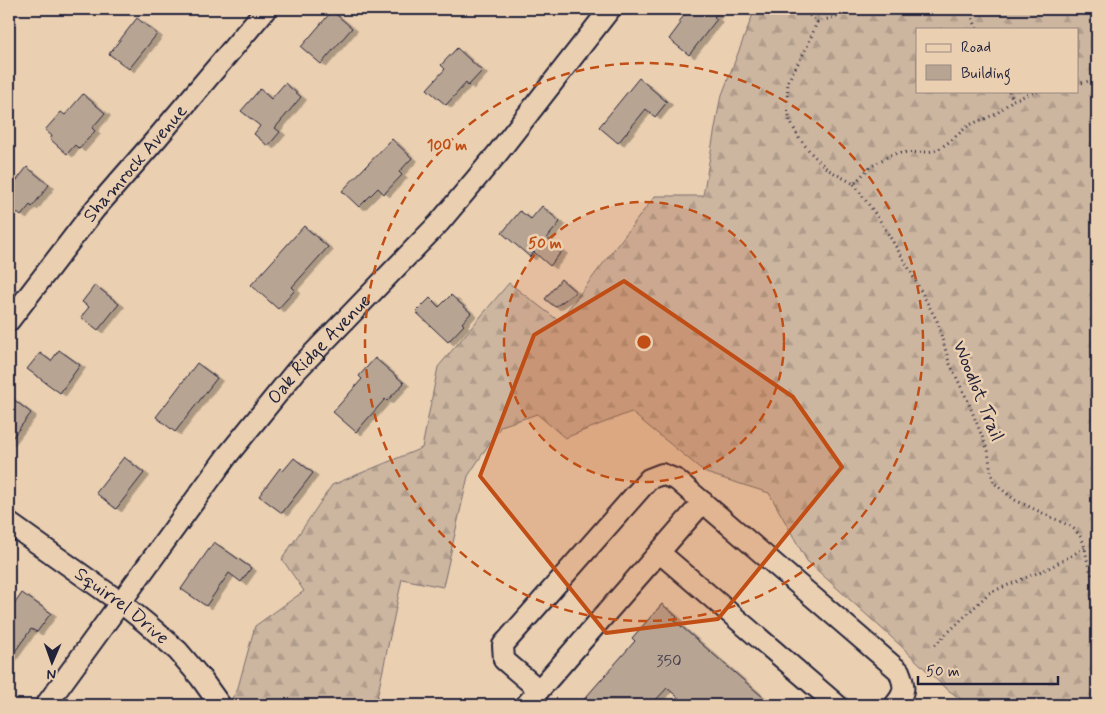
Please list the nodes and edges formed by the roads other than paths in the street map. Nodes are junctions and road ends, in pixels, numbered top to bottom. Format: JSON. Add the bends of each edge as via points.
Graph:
{"nodes":[{"id":1,"x":266,"y":9,"type":"edge"},
{"id":2,"x":610,"y":9,"type":"edge"},
{"id":3,"x":9,"y":321,"type":"edge"},
{"id":4,"x":703,"y":502,"type":"junction"},
{"id":5,"x":9,"y":523,"type":"edge"},
{"id":6,"x":660,"y":553,"type":"junction"},
{"id":7,"x":120,"y":602,"type":"junction"},
{"id":8,"x":539,"y":690,"type":"junction"},
{"id":9,"x":46,"y":705,"type":"edge"},
{"id":10,"x":220,"y":705,"type":"edge"},
{"id":11,"x":526,"y":705,"type":"edge"},
{"id":12,"x":838,"y":705,"type":"edge"},
{"id":13,"x":895,"y":705,"type":"edge"}],
"edges":[{"from":1,"to":3,"type":"street","name":"Shamrock Avenue","via":[[95,210]]},
{"from":2,"to":7,"type":"street","name":"Oak Ridge Avenue","via":[[439,223],[296,371],[227,456]]},
{"from":4,"to":6,"type":"street"},
{"from":4,"to":8,"type":"street","via":[[677,480],[662,474],[649,479],[503,645],[504,660]]},
{"from":4,"to":13,"type":"street","via":[[899,671],[904,684],[901,698]]},
{"from":5,"to":7,"type":"street","name":"Squirrel Drive"},
{"from":6,"to":8,"type":"street"},
{"from":6,"to":12,"type":"street"},
{"from":7,"to":9,"type":"street","name":"Oak Ridge Avenue"},
{"from":7,"to":10,"type":"street","name":"Squirrel Drive","via":[[178,651]]},
{"from":8,"to":11,"type":"street"}]}
